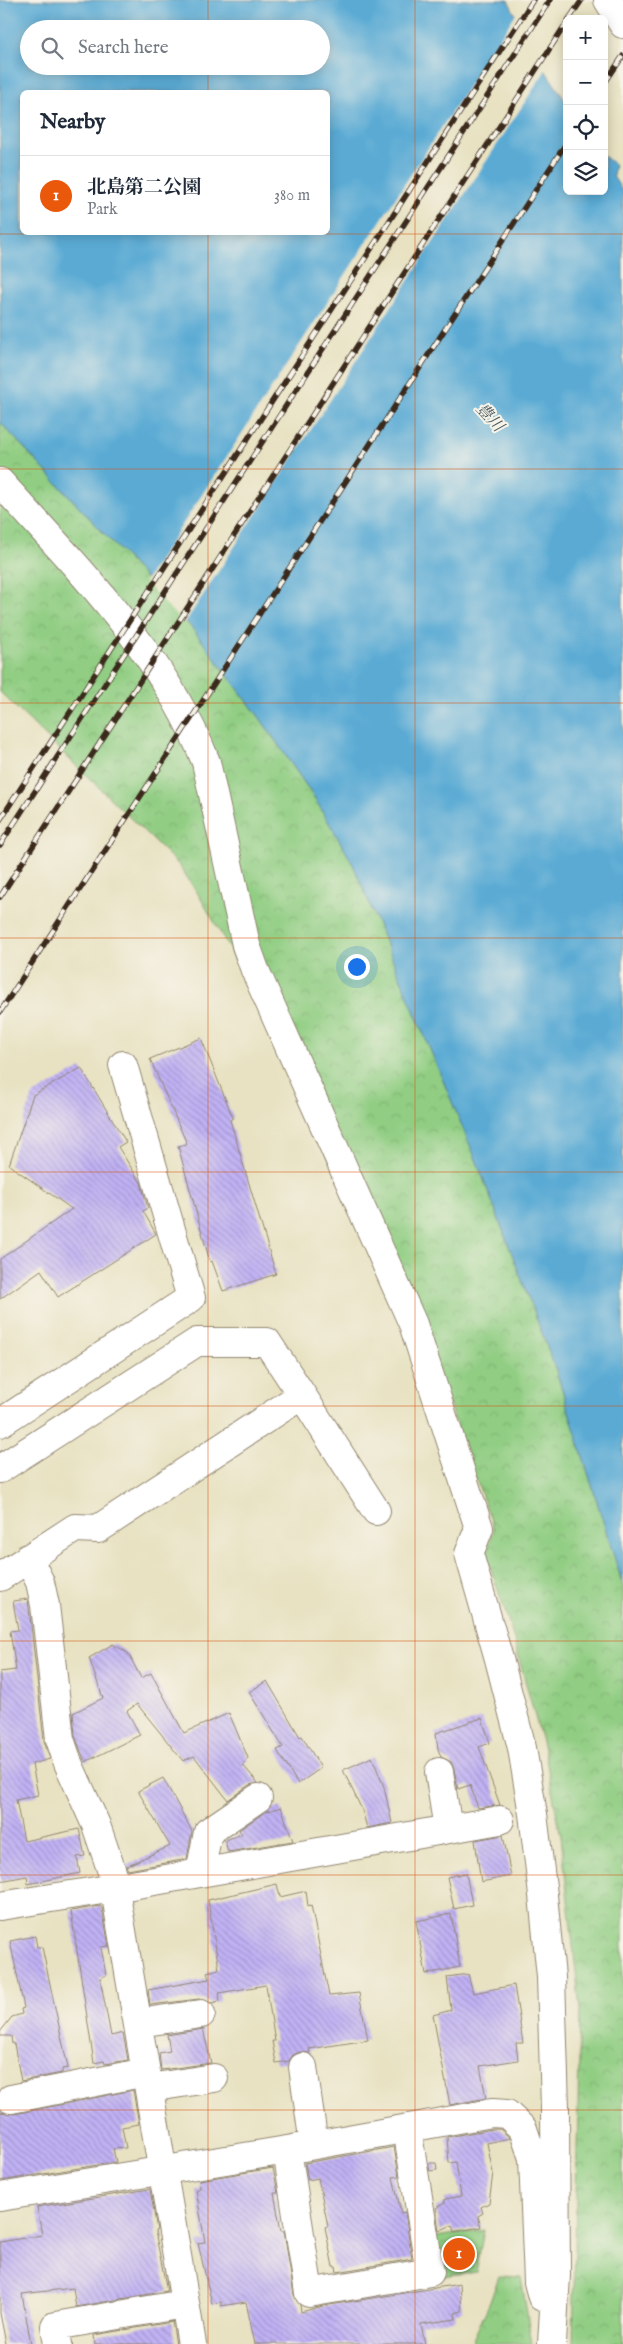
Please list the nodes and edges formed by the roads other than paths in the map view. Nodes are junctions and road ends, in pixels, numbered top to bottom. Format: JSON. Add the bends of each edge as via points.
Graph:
{"nodes":[{"id":1,"x":608,"y":0,"type":"edge"},
{"id":2,"x":623,"y":24,"type":"edge"},
{"id":3,"x":0,"y":482,"type":"edge"},
{"id":4,"x":123,"y":1065,"type":"dead end"},
{"id":5,"x":302,"y":1395,"type":"junction"},
{"id":6,"x":0,"y":1424,"type":"edge"},
{"id":7,"x":0,"y":1469,"type":"edge"},
{"id":8,"x":376,"y":1511,"type":"dead end"},
{"id":9,"x":28,"y":1558,"type":"junction"},
{"id":10,"x":0,"y":1577,"type":"edge"},
{"id":11,"x":439,"y":1772,"type":"dead end"},
{"id":12,"x":258,"y":1798,"type":"dead end"},
{"id":13,"x":500,"y":1820,"type":"dead end"},
{"id":14,"x":448,"y":1830,"type":"junction"},
{"id":15,"x":200,"y":1873,"type":"junction"},
{"id":16,"x":115,"y":1888,"type":"junction"},
{"id":17,"x":0,"y":1906,"type":"edge"},
{"id":18,"x":201,"y":2014,"type":"dead end"},
{"id":19,"x":138,"y":2023,"type":"junction"},
{"id":20,"x":303,"y":2067,"type":"dead end"},
{"id":21,"x":214,"y":2078,"type":"dead end"},
{"id":22,"x":147,"y":2080,"type":"junction"},
{"id":23,"x":11,"y":2098,"type":"dead end"},
{"id":24,"x":407,"y":2128,"type":"junction"},
{"id":25,"x":314,"y":2145,"type":"junction"},
{"id":26,"x":286,"y":2150,"type":"junction"},
{"id":27,"x":162,"y":2170,"type":"junction"},
{"id":28,"x":0,"y":2198,"type":"edge"},
{"id":29,"x":184,"y":2304,"type":"junction"},
{"id":30,"x":553,"y":2339,"type":"edge"},
{"id":31,"x":58,"y":2344,"type":"edge"},
{"id":32,"x":192,"y":2344,"type":"edge"}],
"edges":[{"from":1,"to":2,"type":"street"},
{"from":3,"to":30,"type":"street","via":[[115,610],[162,675],[198,741],[206,762],[246,945],[412,1324],[479,1528],[469,1554],[522,1748],[534,1814],[551,1977],[556,2108]]},
{"from":4,"to":6,"type":"street","via":[[191,1298]]},
{"from":5,"to":7,"type":"street","via":[[267,1342],[197,1342]]},
{"from":5,"to":8,"type":"street"},
{"from":5,"to":9,"type":"street","via":[[98,1529],[75,1528]]},
{"from":9,"to":10,"type":"street"},
{"from":9,"to":16,"type":"street","via":[[40,1582],[45,1605],[60,1739],[96,1825]]},
{"from":11,"to":14,"type":"street"},
{"from":12,"to":15,"type":"street","via":[[208,1832]]},
{"from":13,"to":14,"type":"street"},
{"from":14,"to":15,"type":"street"},
{"from":15,"to":16,"type":"street"},
{"from":16,"to":17,"type":"street"},
{"from":16,"to":19,"type":"street"},
{"from":18,"to":19,"type":"street"},
{"from":19,"to":22,"type":"street"},
{"from":20,"to":25,"type":"street"},
{"from":21,"to":22,"type":"street"},
{"from":22,"to":23,"type":"street"},
{"from":22,"to":27,"type":"street"},
{"from":24,"to":25,"type":"street"},
{"from":24,"to":26,"type":"street","via":[[430,2272],[420,2274],[309,2293]]},
{"from":24,"to":30,"type":"street","via":[[492,2113],[507,2114],[523,2129],[532,2158],[538,2282]]},
{"from":25,"to":26,"type":"street"},
{"from":26,"to":27,"type":"street"},
{"from":27,"to":28,"type":"street"},
{"from":27,"to":29,"type":"street"},
{"from":29,"to":31,"type":"street","via":[[55,2326]]},
{"from":29,"to":32,"type":"street"}]}
